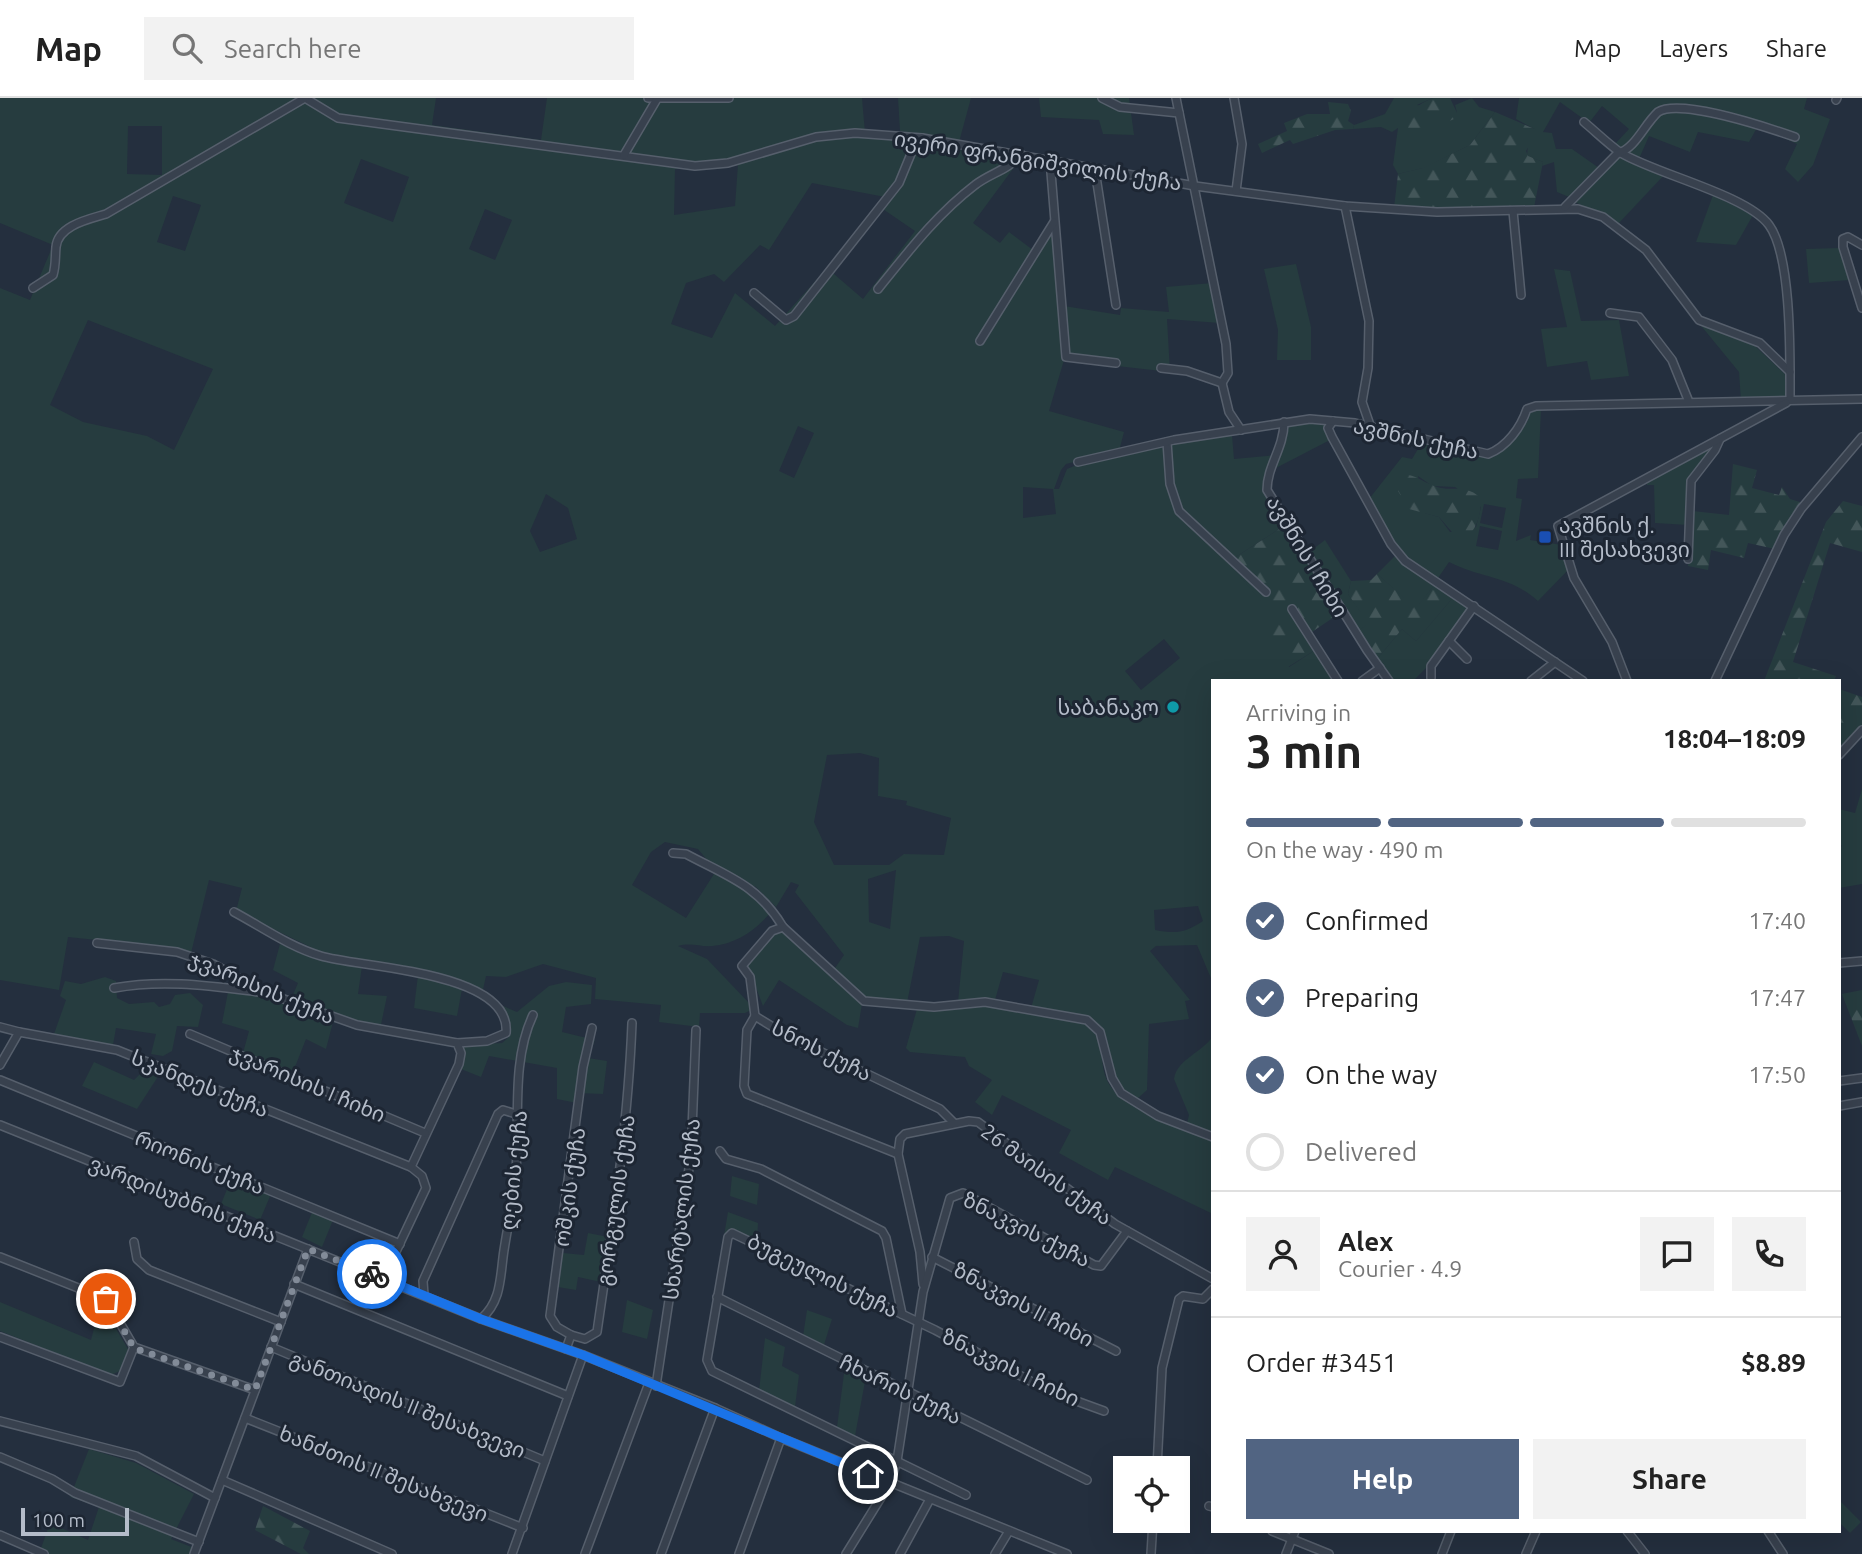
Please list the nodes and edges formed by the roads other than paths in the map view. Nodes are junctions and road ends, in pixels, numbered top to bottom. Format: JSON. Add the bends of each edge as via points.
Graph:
{"nodes":[{"id":1,"x":305,"y":98,"type":"edge"},
{"id":2,"x":648,"y":98,"type":"edge"},
{"id":3,"x":729,"y":98,"type":"edge"},
{"id":4,"x":1102,"y":98,"type":"edge"},
{"id":5,"x":1176,"y":98,"type":"edge"},
{"id":6,"x":1234,"y":98,"type":"edge"},
{"id":7,"x":657,"y":99,"type":"edge"},
{"id":8,"x":1180,"y":113,"type":"junction"},
{"id":9,"x":1584,"y":122,"type":"dead end"},
{"id":10,"x":1795,"y":137,"type":"dead end"},
{"id":11,"x":922,"y":138,"type":"junction"},
{"id":12,"x":1622,"y":153,"type":"junction"},
{"id":13,"x":624,"y":155,"type":"junction"},
{"id":14,"x":1021,"y":155,"type":"junction"},
{"id":15,"x":1050,"y":160,"type":"junction"},
{"id":16,"x":1095,"y":170,"type":"junction"},
{"id":17,"x":1195,"y":186,"type":"junction"},
{"id":18,"x":1236,"y":191,"type":"junction"},
{"id":19,"x":1345,"y":206,"type":"junction"},
{"id":20,"x":1565,"y":207,"type":"junction"},
{"id":21,"x":1513,"y":211,"type":"junction"},
{"id":22,"x":1055,"y":221,"type":"junction"},
{"id":23,"x":1862,"y":245,"type":"edge"},
{"id":24,"x":33,"y":288,"type":"dead end"},
{"id":25,"x":878,"y":289,"type":"dead end"},
{"id":26,"x":754,"y":293,"type":"dead end"},
{"id":27,"x":1521,"y":295,"type":"dead end"},
{"id":28,"x":1116,"y":305,"type":"dead end"},
{"id":29,"x":1862,"y":307,"type":"edge"},
{"id":30,"x":1610,"y":313,"type":"dead end"},
{"id":31,"x":980,"y":341,"type":"dead end"},
{"id":32,"x":1116,"y":363,"type":"dead end"},
{"id":33,"x":1161,"y":368,"type":"dead end"},
{"id":34,"x":1790,"y":372,"type":"junction"},
{"id":35,"x":1222,"y":383,"type":"junction"},
{"id":36,"x":1862,"y":399,"type":"edge"},
{"id":37,"x":1689,"y":402,"type":"junction"},
{"id":38,"x":1787,"y":402,"type":"junction"},
{"id":39,"x":1333,"y":421,"type":"junction"},
{"id":40,"x":1284,"y":422,"type":"junction"},
{"id":41,"x":1371,"y":428,"type":"junction"},
{"id":42,"x":1241,"y":430,"type":"junction"},
{"id":43,"x":1862,"y":437,"type":"edge"},
{"id":44,"x":1720,"y":439,"type":"junction"},
{"id":45,"x":1167,"y":442,"type":"junction"},
{"id":46,"x":1078,"y":462,"type":"dead end"},
{"id":47,"x":1688,"y":559,"type":"dead end"},
{"id":48,"x":1266,"y":592,"type":"dead end"},
{"id":49,"x":1474,"y":606,"type":"junction"},
{"id":50,"x":1292,"y":609,"type":"dead end"},
{"id":51,"x":1449,"y":640,"type":"junction"},
{"id":52,"x":1467,"y":659,"type":"dead end"},
{"id":53,"x":1555,"y":662,"type":"junction"},
{"id":54,"x":1380,"y":667,"type":"junction"},
{"id":55,"x":1431,"y":678,"type":"dead end"},
{"id":56,"x":1337,"y":679,"type":"edge"},
{"id":57,"x":1365,"y":679,"type":"edge"},
{"id":58,"x":1388,"y":679,"type":"edge"},
{"id":59,"x":1534,"y":679,"type":"edge"},
{"id":60,"x":1580,"y":679,"type":"edge"},
{"id":61,"x":1626,"y":679,"type":"edge"},
{"id":62,"x":1716,"y":679,"type":"edge"},
{"id":63,"x":1862,"y":730,"type":"edge"},
{"id":64,"x":1841,"y":753,"type":"edge"},
{"id":65,"x":673,"y":853,"type":"dead end"},
{"id":66,"x":234,"y":912,"type":"dead end"},
{"id":67,"x":783,"y":927,"type":"junction"},
{"id":68,"x":97,"y":943,"type":"dead end"},
{"id":69,"x":1862,"y":961,"type":"edge"},
{"id":70,"x":1841,"y":963,"type":"edge"},
{"id":71,"x":114,"y":988,"type":"dead end"},
{"id":72,"x":264,"y":992,"type":"junction"},
{"id":73,"x":533,"y":1015,"type":"dead end"},
{"id":74,"x":755,"y":1016,"type":"junction"},
{"id":75,"x":632,"y":1023,"type":"dead end"},
{"id":76,"x":0,"y":1027,"type":"edge"},
{"id":77,"x":592,"y":1028,"type":"dead end"},
{"id":78,"x":696,"y":1030,"type":"dead end"},
{"id":79,"x":19,"y":1032,"type":"junction"},
{"id":80,"x":190,"y":1034,"type":"dead end"},
{"id":81,"x":457,"y":1043,"type":"junction"},
{"id":82,"x":0,"y":1065,"type":"edge"},
{"id":83,"x":1862,"y":1078,"type":"edge"},
{"id":84,"x":0,"y":1080,"type":"edge"},
{"id":85,"x":1841,"y":1081,"type":"edge"},
{"id":86,"x":1862,"y":1102,"type":"edge"},
{"id":87,"x":1841,"y":1106,"type":"edge"},
{"id":88,"x":519,"y":1115,"type":"junction"},
{"id":89,"x":953,"y":1122,"type":"junction"},
{"id":90,"x":0,"y":1125,"type":"edge"},
{"id":91,"x":425,"y":1133,"type":"junction"},
{"id":92,"x":1211,"y":1136,"type":"edge"},
{"id":93,"x":720,"y":1151,"type":"dead end"},
{"id":94,"x":898,"y":1154,"type":"junction"},
{"id":95,"x":411,"y":1167,"type":"junction"},
{"id":96,"x":1127,"y":1231,"type":"junction"},
{"id":97,"x":134,"y":1242,"type":"dead end"},
{"id":98,"x":400,"y":1244,"type":"junction"},
{"id":99,"x":308,"y":1249,"type":"junction"},
{"id":100,"x":0,"y":1256,"type":"edge"},
{"id":101,"x":932,"y":1256,"type":"junction"},
{"id":102,"x":1211,"y":1278,"type":"edge"},
{"id":103,"x":383,"y":1279,"type":"junction"},
{"id":104,"x":294,"y":1284,"type":"junction"},
{"id":105,"x":1211,"y":1291,"type":"edge"},
{"id":106,"x":923,"y":1292,"type":"junction"},
{"id":107,"x":424,"y":1296,"type":"junction"},
{"id":108,"x":717,"y":1297,"type":"junction"},
{"id":109,"x":902,"y":1314,"type":"junction"},
{"id":110,"x":481,"y":1319,"type":"junction"},
{"id":111,"x":281,"y":1322,"type":"junction"},
{"id":112,"x":918,"y":1322,"type":"junction"},
{"id":113,"x":571,"y":1335,"type":"junction"},
{"id":114,"x":0,"y":1336,"type":"edge"},
{"id":115,"x":134,"y":1348,"type":"junction"},
{"id":116,"x":271,"y":1348,"type":"junction"},
{"id":117,"x":566,"y":1349,"type":"junction"},
{"id":118,"x":1116,"y":1351,"type":"dead end"},
{"id":119,"x":583,"y":1355,"type":"junction"},
{"id":120,"x":652,"y":1385,"type":"junction"},
{"id":121,"x":255,"y":1390,"type":"junction"},
{"id":122,"x":906,"y":1392,"type":"junction"},
{"id":123,"x":568,"y":1396,"type":"junction"},
{"id":124,"x":715,"y":1408,"type":"junction"},
{"id":125,"x":1104,"y":1411,"type":"dead end"},
{"id":126,"x":245,"y":1418,"type":"junction"},
{"id":127,"x":0,"y":1420,"type":"edge"},
{"id":128,"x":781,"y":1438,"type":"junction"},
{"id":129,"x":1158,"y":1456,"type":"edge"},
{"id":130,"x":0,"y":1457,"type":"edge"},
{"id":131,"x":545,"y":1461,"type":"junction"},
{"id":132,"x":897,"y":1461,"type":"junction"},
{"id":133,"x":222,"y":1480,"type":"junction"},
{"id":134,"x":1087,"y":1480,"type":"dead end"},
{"id":135,"x":890,"y":1483,"type":"junction"},
{"id":136,"x":966,"y":1494,"type":"dead end"},
{"id":137,"x":215,"y":1498,"type":"junction"},
{"id":138,"x":930,"y":1499,"type":"junction"},
{"id":139,"x":523,"y":1528,"type":"junction"},
{"id":140,"x":1009,"y":1531,"type":"junction"},
{"id":141,"x":1152,"y":1533,"type":"edge"},
{"id":142,"x":1450,"y":1533,"type":"edge"},
{"id":143,"x":1535,"y":1533,"type":"edge"},
{"id":144,"x":1629,"y":1533,"type":"edge"},
{"id":145,"x":1769,"y":1533,"type":"edge"},
{"id":146,"x":0,"y":1535,"type":"edge"},
{"id":147,"x":1294,"y":1535,"type":"edge"},
{"id":148,"x":199,"y":1542,"type":"junction"},
{"id":149,"x":44,"y":1554,"type":"edge"},
{"id":150,"x":195,"y":1554,"type":"edge"},
{"id":151,"x":392,"y":1554,"type":"edge"},
{"id":152,"x":512,"y":1554,"type":"edge"},
{"id":153,"x":585,"y":1554,"type":"edge"},
{"id":154,"x":662,"y":1554,"type":"edge"},
{"id":155,"x":738,"y":1554,"type":"edge"},
{"id":156,"x":846,"y":1554,"type":"edge"},
{"id":157,"x":900,"y":1554,"type":"edge"},
{"id":158,"x":995,"y":1554,"type":"edge"},
{"id":159,"x":1067,"y":1554,"type":"edge"},
{"id":160,"x":1151,"y":1554,"type":"edge"},
{"id":161,"x":1286,"y":1554,"type":"edge"},
{"id":162,"x":1329,"y":1554,"type":"edge"},
{"id":163,"x":1442,"y":1554,"type":"edge"},
{"id":164,"x":1526,"y":1554,"type":"edge"},
{"id":165,"x":1645,"y":1554,"type":"edge"},
{"id":166,"x":1783,"y":1554,"type":"edge"}],
"edges":[{"from":1,"to":13,"type":"street","name":"ივერი ფრანგიშვილის ქუჩა","via":[[338,118]]},
{"from":1,"to":24,"type":"street","via":[[106,214],[61,234],[53,275]]},
{"from":2,"to":7,"type":"street"},
{"from":3,"to":7,"type":"street"},
{"from":4,"to":8,"type":"street","via":[[1120,107]]},
{"from":5,"to":8,"type":"street"},
{"from":6,"to":18,"type":"street","via":[[1242,144]]},
{"from":7,"to":13,"type":"street"},
{"from":8,"to":17,"type":"street"},
{"from":9,"to":12,"type":"street"},
{"from":10,"to":12,"type":"street","via":[[1750,121],[1677,106],[1660,110]]},
{"from":11,"to":13,"type":"street","name":"ივერი ფრანგიშვილის ქუჩა","via":[[838,134],[708,166],[673,165]]},
{"from":11,"to":14,"type":"street","name":"ივერი ფრანგიშვილის ქუჩა"},
{"from":11,"to":26,"type":"street","via":[[899,183],[794,316],[786,320]]},
{"from":12,"to":20,"type":"street"},
{"from":12,"to":34,"type":"street","via":[[1745,207],[1768,224],[1778,247],[1787,298]]},
{"from":14,"to":15,"type":"street","name":"ივერი ფრანგიშვილის ქუჩა"},
{"from":14,"to":25,"type":"street","via":[[976,183],[926,230]]},
{"from":15,"to":16,"type":"street","name":"ივერი ფრანგიშვილის ქუჩა"},
{"from":15,"to":22,"type":"street"},
{"from":16,"to":17,"type":"street","name":"ივერი ფრანგიშვილის ქუჩა"},
{"from":16,"to":28,"type":"street"},
{"from":17,"to":18,"type":"street","name":"ივერი ფრანგიშვილის ქუჩა"},
{"from":17,"to":35,"type":"street","via":[[1226,345],[1228,373]]},
{"from":18,"to":19,"type":"street","name":"ივერი ფრანგიშვილის ქუჩა"},
{"from":19,"to":21,"type":"street","name":"ივერი ფრანგიშვილის ქუჩა"},
{"from":19,"to":41,"type":"street","via":[[1369,321],[1362,402]]},
{"from":20,"to":21,"type":"street","name":"ივერი ფრანგიშვილის ქუჩა"},
{"from":20,"to":34,"type":"street","name":"ივერი ფრანგიშვილის ქუჩა","via":[[1603,216],[1622,229],[1646,250],[1699,320],[1760,343]]},
{"from":21,"to":27,"type":"street"},
{"from":22,"to":31,"type":"street"},
{"from":22,"to":32,"type":"street","via":[[1066,357]]},
{"from":23,"to":29,"type":"street","via":[[1843,239]]},
{"from":30,"to":37,"type":"street","via":[[1639,317],[1672,360]]},
{"from":33,"to":35,"type":"street"},
{"from":34,"to":38,"type":"street"},
{"from":35,"to":42,"type":"street","via":[[1229,412]]},
{"from":36,"to":38,"type":"street","name":"ავშნის ქუჩა"},
{"from":37,"to":38,"type":"street","name":"ავშნის ქუჩა"},
{"from":37,"to":41,"type":"street","name":"ავშნის ქუჩა","via":[[1536,406],[1527,409],[1524,420],[1506,441],[1488,454]]},
{"from":38,"to":44,"type":"street"},
{"from":39,"to":40,"type":"street","name":"ავშნის ქუჩა"},
{"from":39,"to":41,"type":"street","name":"ავშნის ქუჩა"},
{"from":39,"to":49,"type":"street","via":[[1328,428],[1332,437],[1398,553]]},
{"from":40,"to":42,"type":"street","name":"ავშნის ქუჩა"},
{"from":40,"to":54,"type":"street","name":"ავშნის I ჩიხი","via":[[1284,442],[1267,490]]},
{"from":42,"to":45,"type":"street","name":"ავშნის ქუჩა"},
{"from":43,"to":62,"type":"street","via":[[1784,535]]},
{"from":44,"to":47,"type":"street","via":[[1691,481]]},
{"from":44,"to":61,"type":"street","via":[[1558,526],[1574,578],[1612,642]]},
{"from":45,"to":46,"type":"street","name":"ავშნის ქუჩა"},
{"from":45,"to":48,"type":"street","via":[[1170,484],[1180,511]]},
{"from":49,"to":51,"type":"street"},
{"from":49,"to":53,"type":"street"},
{"from":50,"to":56,"type":"street"},
{"from":51,"to":52,"type":"street"},
{"from":51,"to":55,"type":"street","via":[[1431,666]]},
{"from":53,"to":59,"type":"street"},
{"from":53,"to":60,"type":"street"},
{"from":54,"to":57,"type":"street"},
{"from":54,"to":58,"type":"street","name":"ავშნის I ჩიხი"},
{"from":63,"to":64,"type":"street"},
{"from":65,"to":67,"type":"street","via":[[686,855],[756,892]]},
{"from":66,"to":81,"type":"street","name":"ჯვარისის ქუჩა","via":[[321,956],[442,976],[499,1008],[507,1022],[506,1033],[500,1038]]},
{"from":67,"to":74,"type":"street","via":[[772,930],[742,966],[750,977]]},
{"from":67,"to":92,"type":"street","via":[[864,1001],[934,1007],[985,1002],[1087,1020],[1100,1032],[1112,1078],[1121,1093],[1152,1113]]},
{"from":68,"to":72,"type":"street","name":"ჯვარისის ქუჩა","via":[[177,952],[213,964]]},
{"from":69,"to":70,"type":"street"},
{"from":71,"to":72,"type":"street","via":[[180,982]]},
{"from":72,"to":81,"type":"street","name":"ჯვარისის ქუჩა","via":[[357,1025]]},
{"from":73,"to":88,"type":"street","name":"ღების ქუჩა","via":[[521,1061]]},
{"from":74,"to":89,"type":"street","name":"სნოს ქუჩა","via":[[940,1109]]},
{"from":74,"to":94,"type":"street","name":"სნოს ქუჩა","via":[[747,1030],[747,1094]]},
{"from":75,"to":113,"type":"street","name":"გორგულის ქუჩა","via":[[620,1183],[597,1332],[585,1339]]},
{"from":76,"to":79,"type":"street","name":"სკანდეს ქუჩა"},
{"from":77,"to":113,"type":"street","name":"ოშკის ქუჩა","via":[[550,1316]]},
{"from":78,"to":120,"type":"street","name":"სხარტალის ქუჩა","via":[[691,1155]]},
{"from":79,"to":82,"type":"street"},
{"from":79,"to":95,"type":"street","name":"სკანდეს ქუჩა","via":[[117,1050]]},
{"from":80,"to":91,"type":"street","name":"ჯვარისის I ჩიხი"},
{"from":81,"to":91,"type":"street","via":[[459,1065]]},
{"from":83,"to":85,"type":"street"},
{"from":84,"to":98,"type":"street","name":"რიონის ქუჩა"},
{"from":86,"to":87,"type":"street"},
{"from":88,"to":107,"type":"street","via":[[503,1110],[498,1114],[423,1281]]},
{"from":88,"to":110,"type":"street","name":"ღების ქუჩა","via":[[516,1172],[499,1286],[493,1309]]},
{"from":89,"to":94,"type":"street","name":"26 მაისის ქუჩა","via":[[905,1134]]},
{"from":89,"to":96,"type":"street","name":"26 მაისის ქუჩა","via":[[978,1122]]},
{"from":90,"to":99,"type":"street","name":"ვარდისუბნის ქუჩა"},
{"from":91,"to":95,"type":"street"},
{"from":93,"to":109,"type":"street","via":[[726,1159],[761,1169],[882,1231]]},
{"from":94,"to":106,"type":"street","via":[[920,1252]]},
{"from":95,"to":98,"type":"street","via":[[426,1188]]},
{"from":96,"to":101,"type":"street","name":"ზნაკვის ქუჩა","via":[[1107,1262],[1094,1265],[963,1193],[950,1198]]},
{"from":96,"to":102,"type":"street","name":"26 მაისის ქუჩა"},
{"from":97,"to":111,"type":"street","via":[[137,1259],[149,1270]]},
{"from":98,"to":103,"type":"street"},
{"from":99,"to":103,"type":"street","name":"ვარდისუბნის ქუჩა"},
{"from":99,"to":104,"type":"street"},
{"from":100,"to":115,"type":"street","via":[[106,1299]]},
{"from":101,"to":106,"type":"street","name":"ზნაკვის ქუჩა"},
{"from":101,"to":118,"type":"street","name":"ზნაკვის II ჩიხი"},
{"from":103,"to":107,"type":"street","name":"ვარდისუბნის ქუჩა"},
{"from":104,"to":111,"type":"street"},
{"from":104,"to":123,"type":"street"},
{"from":105,"to":129,"type":"street","via":[[1203,1299],[1179,1299],[1162,1368]]},
{"from":106,"to":112,"type":"street","name":"ზნაკვის ქუჩა"},
{"from":107,"to":110,"type":"street","name":"ვარდისუბნის ქუჩა"},
{"from":108,"to":109,"type":"street","name":"ბუგეულის ქუჩა","via":[[728,1237],[737,1233]]},
{"from":108,"to":122,"type":"street","name":"ჩხარის ქუჩა"},
{"from":108,"to":132,"type":"street","name":"ბუგეულის ქუჩა","via":[[707,1360],[712,1371]]},
{"from":109,"to":112,"type":"street","name":"ბუგეულის ქუჩა"},
{"from":110,"to":117,"type":"street","name":"ვარდისუბნის ქუჩა"},
{"from":111,"to":116,"type":"street"},
{"from":112,"to":122,"type":"street","name":"ზნაკვის ქუჩა"},
{"from":112,"to":125,"type":"street","name":"ზნაკვის I ჩიხი","via":[[1049,1391]]},
{"from":113,"to":117,"type":"street"},
{"from":114,"to":115,"type":"street","via":[[120,1382]]},
{"from":115,"to":121,"type":"street"},
{"from":116,"to":121,"type":"street"},
{"from":116,"to":131,"type":"street","name":"განთიადის II შესახვევი"},
{"from":117,"to":119,"type":"street","name":"ვარდისუბნის ქუჩა"},
{"from":119,"to":120,"type":"street","name":"ვარდისუბნის ქუჩა"},
{"from":119,"to":123,"type":"street"},
{"from":120,"to":124,"type":"street","name":"ვარდისუბნის ქუჩა"},
{"from":120,"to":153,"type":"street","name":"სხარტალის ქუჩა"},
{"from":121,"to":126,"type":"street"},
{"from":122,"to":132,"type":"street","name":"ზნაკვის ქუჩა"},
{"from":122,"to":134,"type":"street","name":"ჩხარის ქუჩა"},
{"from":123,"to":131,"type":"street"},
{"from":124,"to":128,"type":"street","name":"ვარდისუბნის ქუჩა"},
{"from":124,"to":154,"type":"street"},
{"from":126,"to":133,"type":"street"},
{"from":126,"to":139,"type":"street","name":"ხანძთის II შესახვევი"},
{"from":127,"to":137,"type":"street","via":[[136,1456]]},
{"from":128,"to":135,"type":"street","name":"ვარდისუბნის ქუჩა"},
{"from":128,"to":155,"type":"street"},
{"from":130,"to":148,"type":"street","via":[[75,1493]]},
{"from":131,"to":139,"type":"street"},
{"from":132,"to":135,"type":"street","name":"ზნაკვის ქუჩა"},
{"from":132,"to":136,"type":"street","name":"ბუგეულის ქუჩა"},
{"from":133,"to":137,"type":"street"},
{"from":133,"to":151,"type":"street"},
{"from":135,"to":138,"type":"street","name":"ვარდისუბნის ქუჩა"},
{"from":135,"to":156,"type":"street","name":"ზნაკვის ქუჩა"},
{"from":137,"to":148,"type":"street"},
{"from":138,"to":140,"type":"street","name":"ვარდისუბნის ქუჩა"},
{"from":138,"to":157,"type":"street"},
{"from":139,"to":152,"type":"street"},
{"from":140,"to":158,"type":"street"},
{"from":140,"to":159,"type":"street","name":"ვარდისუბნის ქუჩა"},
{"from":141,"to":160,"type":"street"},
{"from":142,"to":163,"type":"street"},
{"from":143,"to":164,"type":"street"},
{"from":144,"to":165,"type":"street"},
{"from":145,"to":166,"type":"street"},
{"from":146,"to":149,"type":"street"},
{"from":147,"to":161,"type":"street"},
{"from":147,"to":162,"type":"street"},
{"from":148,"to":150,"type":"street"}]}
